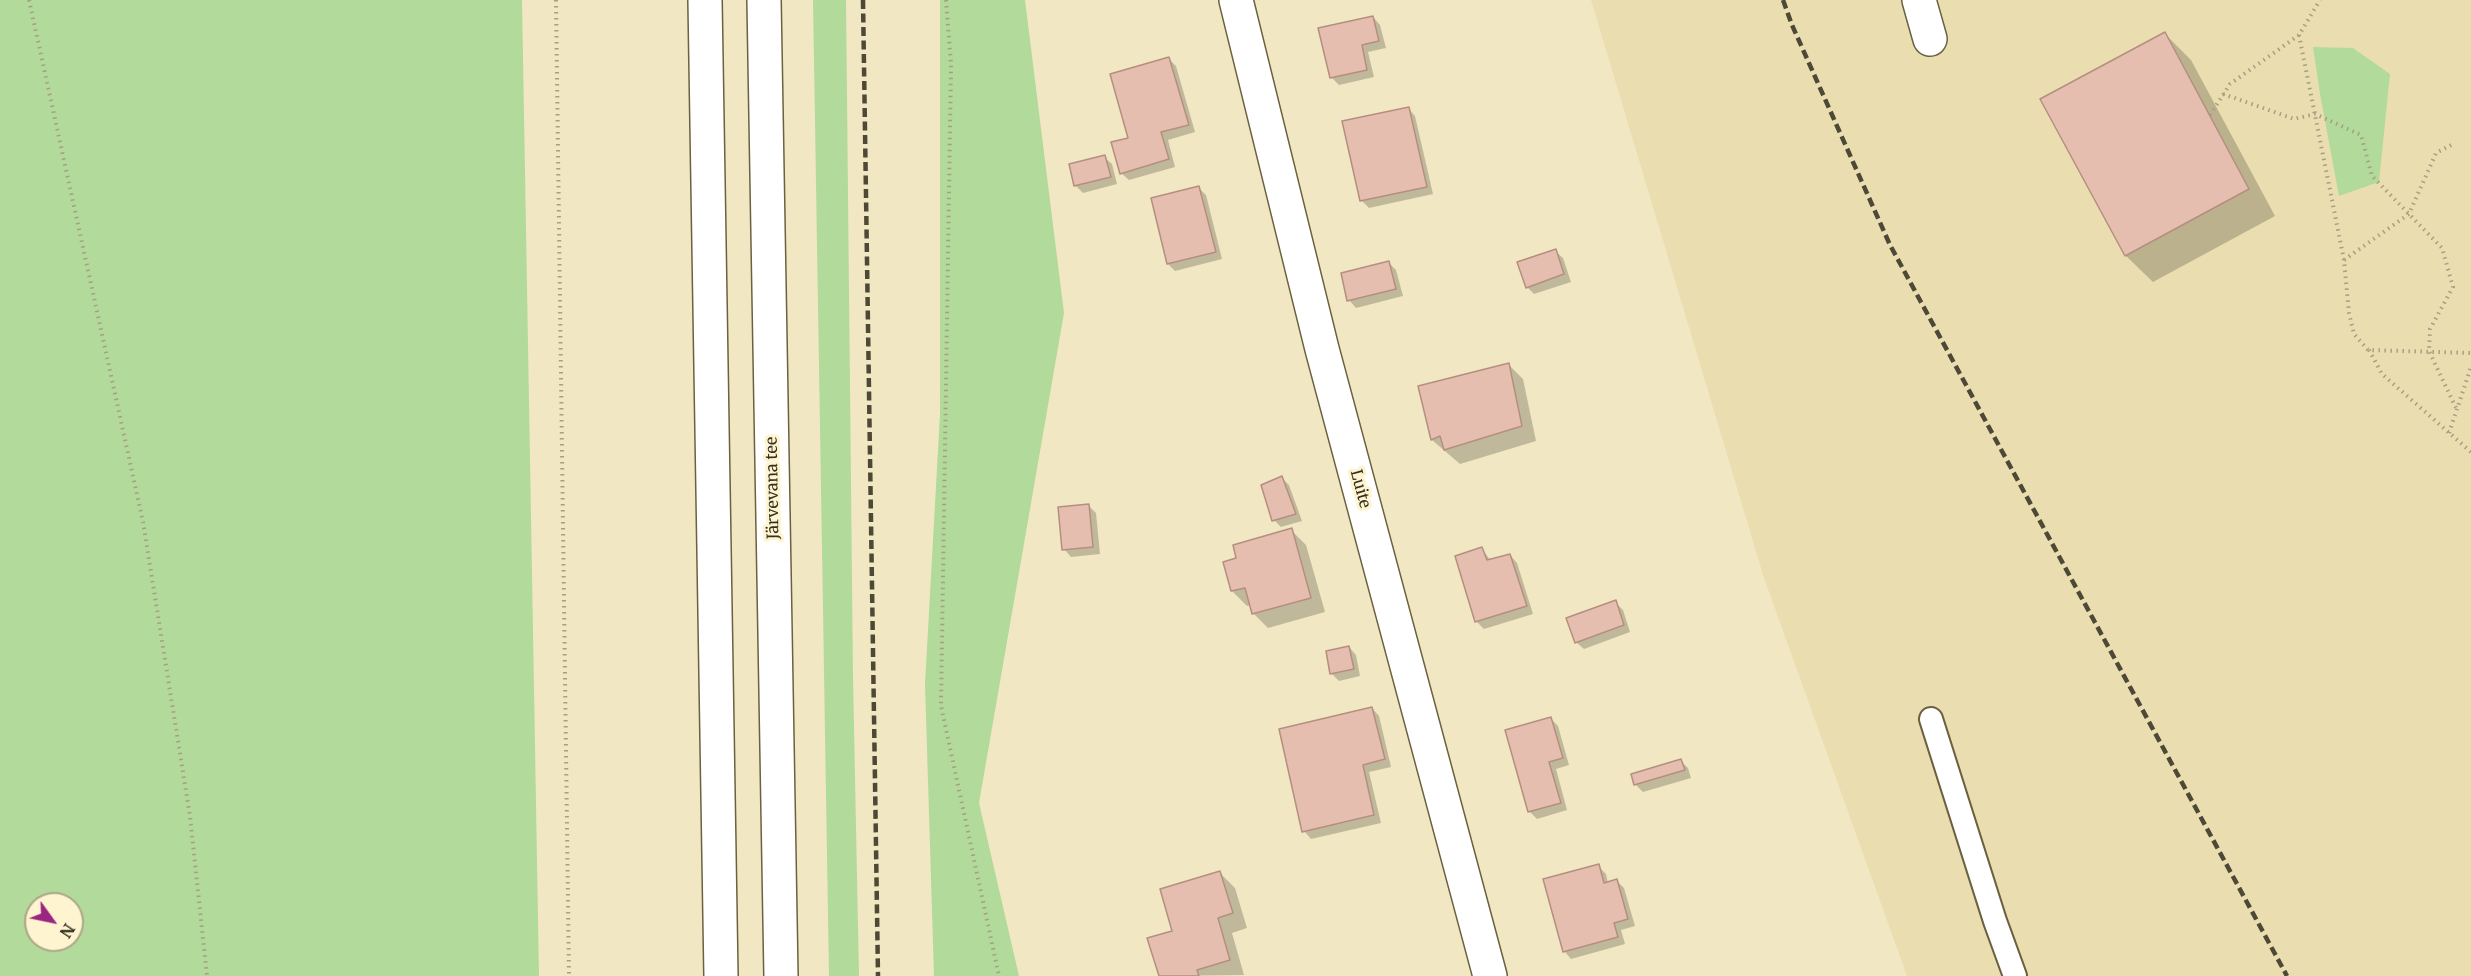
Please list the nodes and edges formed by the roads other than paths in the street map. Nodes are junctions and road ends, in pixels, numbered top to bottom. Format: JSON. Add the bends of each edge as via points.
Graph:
{"nodes":[{"id":1,"x":705,"y":0,"type":"edge"},
{"id":2,"x":764,"y":0,"type":"edge"},
{"id":3,"x":1236,"y":0,"type":"edge"},
{"id":4,"x":1919,"y":0,"type":"edge"},
{"id":5,"x":1930,"y":39,"type":"dead end"},
{"id":6,"x":1931,"y":719,"type":"dead end"},
{"id":7,"x":721,"y":976,"type":"edge"},
{"id":8,"x":781,"y":976,"type":"edge"},
{"id":9,"x":1490,"y":976,"type":"edge"},
{"id":10,"x":2015,"y":976,"type":"edge"}],
"edges":[{"from":1,"to":7,"type":"main road"},
{"from":2,"to":8,"type":"main road","name":"Järvevana tee"},
{"from":3,"to":9,"type":"main road","name":"Luite","via":[[1322,349]]},
{"from":4,"to":5,"type":"main road"},
{"from":6,"to":10,"type":"lane"}]}
